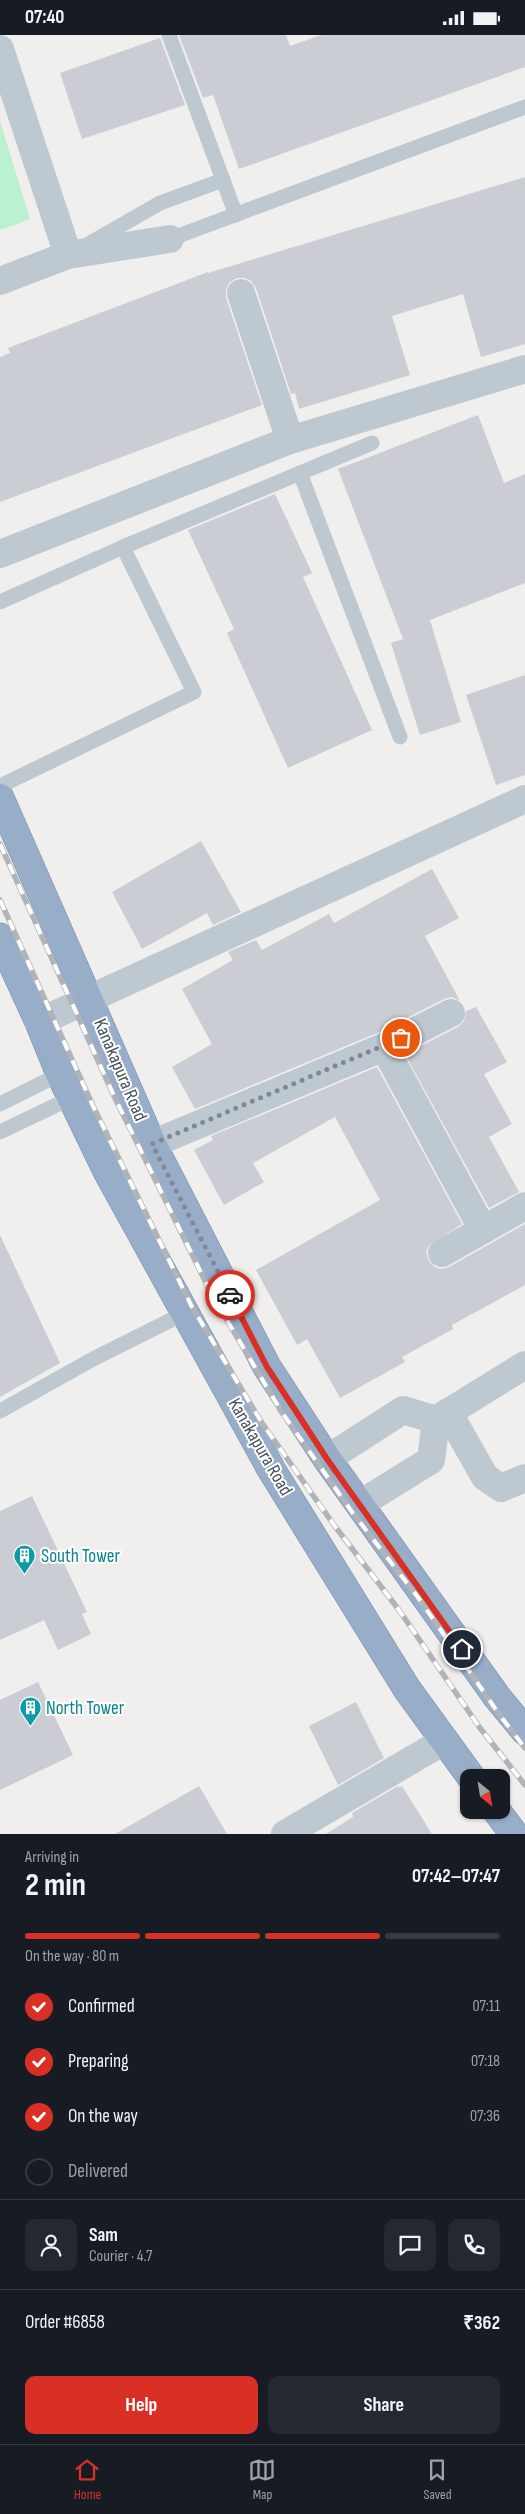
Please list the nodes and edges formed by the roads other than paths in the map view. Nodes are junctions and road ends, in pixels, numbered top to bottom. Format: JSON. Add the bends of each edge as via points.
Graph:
{"nodes":[{"id":1,"x":169,"y":35,"type":"edge"},
{"id":2,"x":0,"y":49,"type":"edge"},
{"id":3,"x":525,"y":107,"type":"edge"},
{"id":4,"x":223,"y":180,"type":"junction"},
{"id":5,"x":236,"y":215,"type":"junction"},
{"id":6,"x":170,"y":239,"type":"joint"},
{"id":7,"x":68,"y":255,"type":"junction"},
{"id":8,"x":0,"y":281,"type":"edge"},
{"id":9,"x":241,"y":293,"type":"dead end"},
{"id":10,"x":525,"y":369,"type":"edge"},
{"id":11,"x":290,"y":441,"type":"junction"},
{"id":12,"x":372,"y":443,"type":"dead end"},
{"id":13,"x":300,"y":473,"type":"junction"},
{"id":14,"x":123,"y":547,"type":"junction"},
{"id":15,"x":0,"y":554,"type":"edge"},
{"id":16,"x":0,"y":602,"type":"edge"},
{"id":17,"x":400,"y":737,"type":"dead end"},
{"id":18,"x":0,"y":787,"type":"edge"},
{"id":19,"x":0,"y":798,"type":"edge"},
{"id":20,"x":525,"y":799,"type":"edge"},
{"id":21,"x":0,"y":937,"type":"edge"},
{"id":22,"x":88,"y":998,"type":"junction"},
{"id":23,"x":451,"y":1013,"type":"dead end"},
{"id":24,"x":39,"y":1022,"type":"junction"},
{"id":25,"x":384,"y":1047,"type":"junction"},
{"id":26,"x":66,"y":1086,"type":"junction"},
{"id":27,"x":0,"y":1103,"type":"edge"},
{"id":28,"x":0,"y":1132,"type":"edge"},
{"id":29,"x":152,"y":1144,"type":"junction"},
{"id":30,"x":525,"y":1206,"type":"edge"},
{"id":31,"x":483,"y":1230,"type":"junction"},
{"id":32,"x":442,"y":1253,"type":"dead end"},
{"id":33,"x":185,"y":1313,"type":"junction"},
{"id":34,"x":525,"y":1365,"type":"edge"},
{"id":35,"x":0,"y":1411,"type":"edge"},
{"id":36,"x":442,"y":1416,"type":"junction"},
{"id":37,"x":327,"y":1459,"type":"junction"},
{"id":38,"x":525,"y":1478,"type":"edge"},
{"id":39,"x":360,"y":1504,"type":"junction"},
{"id":40,"x":525,"y":1731,"type":"edge"},
{"id":41,"x":444,"y":1741,"type":"junction"},
{"id":42,"x":465,"y":1769,"type":"edge"},
{"id":43,"x":503,"y":1819,"type":"edge"},
{"id":44,"x":285,"y":1834,"type":"edge"},
{"id":45,"x":514,"y":1834,"type":"edge"}],
"edges":[{"from":1,"to":4,"type":"lane"},
{"from":2,"to":7,"type":"street"},
{"from":3,"to":5,"type":"lane"},
{"from":4,"to":5,"type":"lane"},
{"from":4,"to":7,"type":"lane","via":[[160,203]]},
{"from":5,"to":6,"type":"lane"},
{"from":6,"to":7,"type":"street"},
{"from":7,"to":8,"type":"street"},
{"from":9,"to":11,"type":"street"},
{"from":10,"to":11,"type":"street"},
{"from":11,"to":15,"type":"street"},
{"from":12,"to":13,"type":"lane"},
{"from":13,"to":14,"type":"lane"},
{"from":13,"to":17,"type":"lane"},
{"from":14,"to":16,"type":"lane"},
{"from":14,"to":18,"type":"lane","via":[[194,692]]},
{"from":19,"to":22,"type":"highway","name":"Kanakapura Road"},
{"from":20,"to":22,"type":"street"},
{"from":21,"to":24,"type":"highway","name":"Kanakapura Road"},
{"from":22,"to":24,"type":"street"},
{"from":22,"to":29,"type":"highway","name":"Kanakapura Road"},
{"from":23,"to":25,"type":"street"},
{"from":24,"to":26,"type":"highway","name":"Kanakapura Road"},
{"from":25,"to":29,"type":"street"},
{"from":25,"to":31,"type":"street"},
{"from":26,"to":27,"type":"lane"},
{"from":26,"to":28,"type":"lane"},
{"from":26,"to":33,"type":"highway","name":"Kanakapura Road","via":[[107,1171]]},
{"from":29,"to":37,"type":"highway","name":"Kanakapura Road","via":[[267,1367]]},
{"from":30,"to":31,"type":"street"},
{"from":31,"to":32,"type":"street"},
{"from":33,"to":35,"type":"lane"},
{"from":33,"to":41,"type":"highway","name":"Kanakapura Road","via":[[271,1469],[407,1689]]},
{"from":34,"to":36,"type":"street"},
{"from":36,"to":37,"type":"street","via":[[403,1410]]},
{"from":36,"to":38,"type":"street","via":[[485,1477],[501,1488]]},
{"from":36,"to":39,"type":"street","via":[[431,1459]]},
{"from":37,"to":39,"type":"highway","name":"Kanakapura Road"},
{"from":39,"to":40,"type":"highway","name":"Kanakapura Road","via":[[497,1697]]},
{"from":41,"to":42,"type":"highway","name":"Kanakapura Road"},
{"from":41,"to":44,"type":"street"},
{"from":43,"to":45,"type":"highway"}]}
